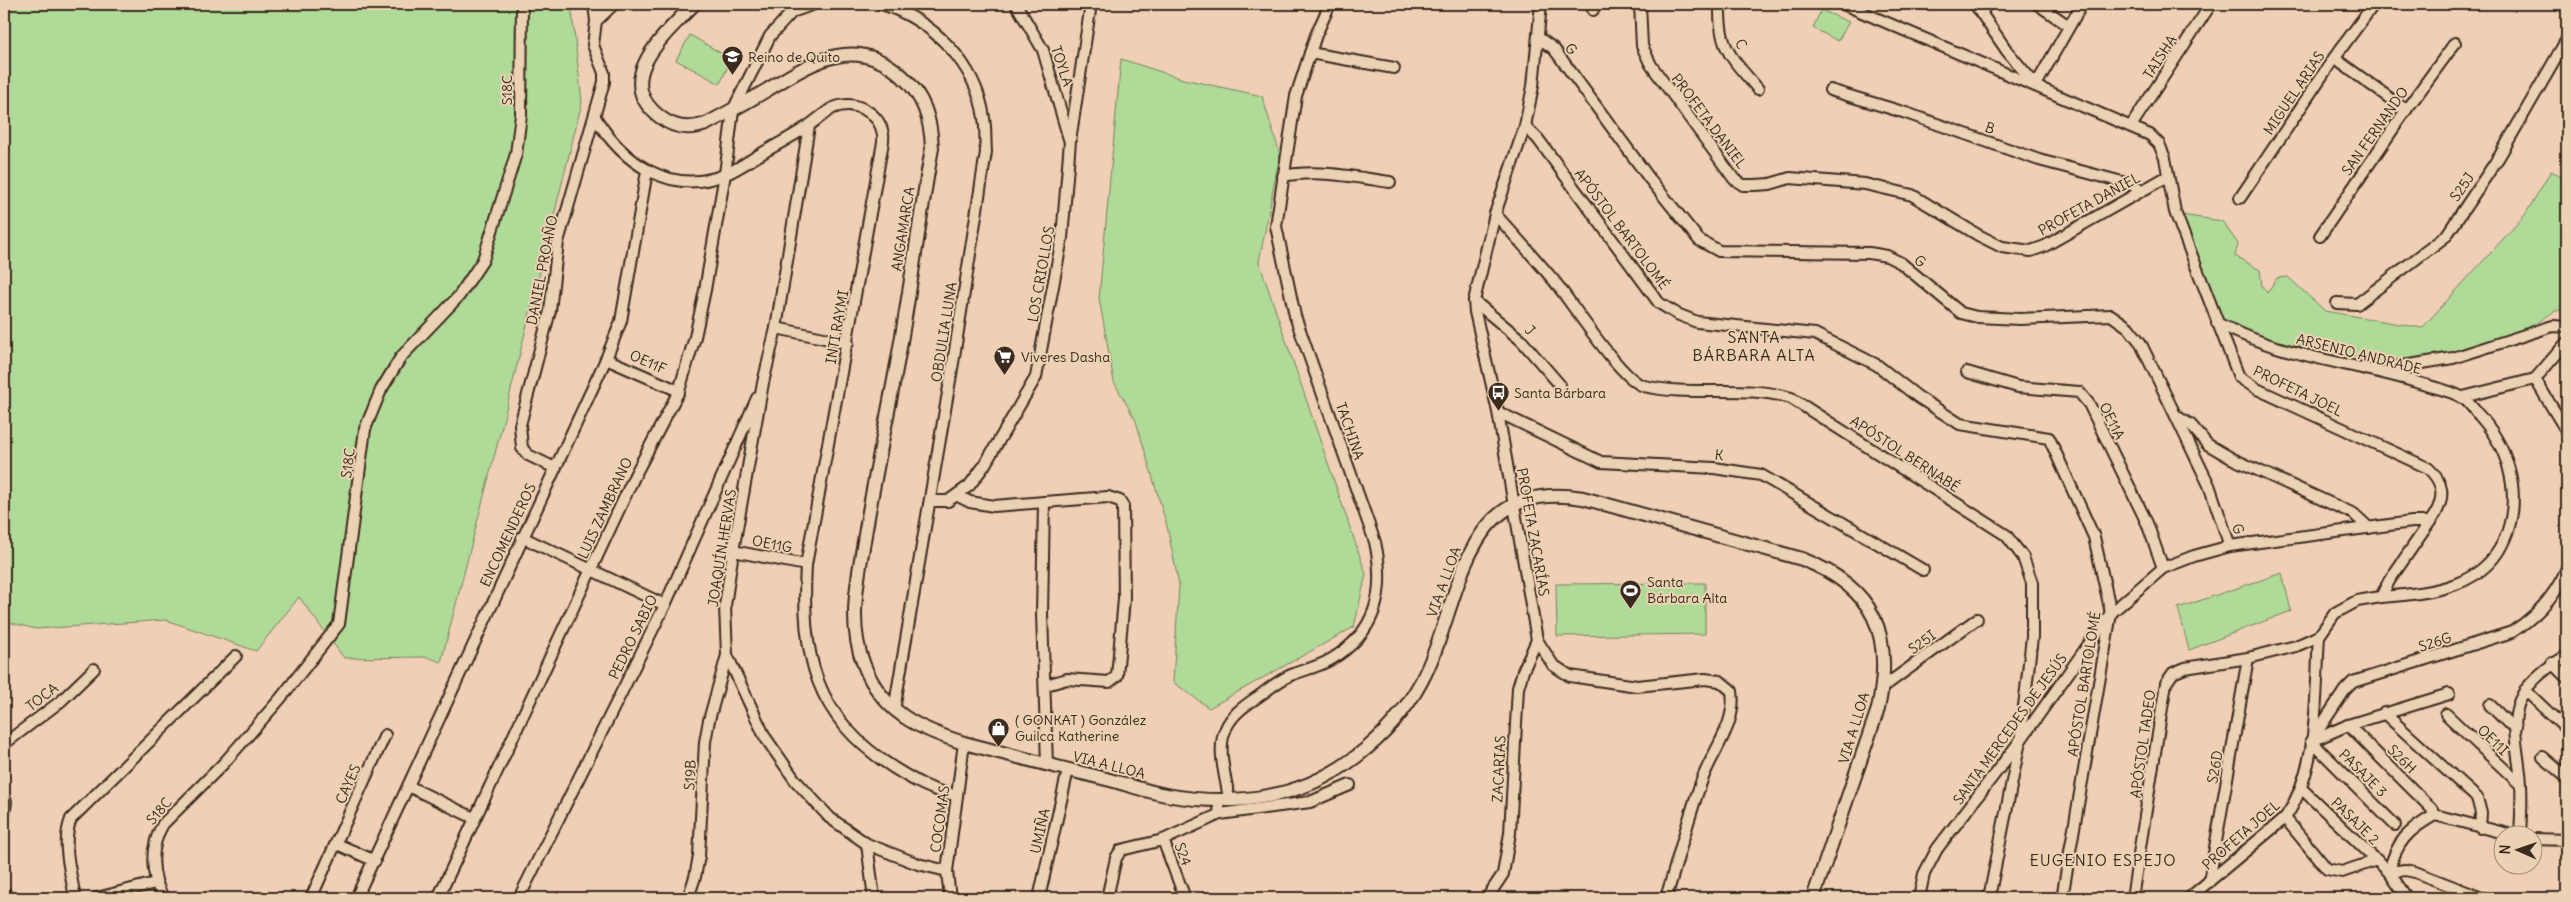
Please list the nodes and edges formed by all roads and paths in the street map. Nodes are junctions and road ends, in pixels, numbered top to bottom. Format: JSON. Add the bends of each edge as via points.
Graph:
{"nodes":[{"id":1,"x":522,"y":4,"type":"edge"},
{"id":2,"x":594,"y":4,"type":"edge"},
{"id":3,"x":614,"y":4,"type":"edge"},
{"id":4,"x":694,"y":4,"type":"edge"},
{"id":5,"x":814,"y":4,"type":"edge"},
{"id":6,"x":882,"y":4,"type":"edge"},
{"id":7,"x":1016,"y":4,"type":"edge"},
{"id":8,"x":1091,"y":4,"type":"edge"},
{"id":9,"x":1330,"y":4,"type":"edge"},
{"id":10,"x":1541,"y":4,"type":"edge"},
{"id":11,"x":1640,"y":4,"type":"edge"},
{"id":12,"x":1720,"y":4,"type":"edge"},
{"id":13,"x":1843,"y":4,"type":"edge"},
{"id":14,"x":1976,"y":4,"type":"edge"},
{"id":15,"x":1987,"y":4,"type":"edge"},
{"id":16,"x":2037,"y":4,"type":"edge"},
{"id":17,"x":2082,"y":4,"type":"edge"},
{"id":18,"x":2212,"y":4,"type":"edge"},
{"id":19,"x":2374,"y":4,"type":"edge"},
{"id":20,"x":1981,"y":14,"type":"junction"},
{"id":21,"x":596,"y":21,"type":"junction"},
{"id":22,"x":2069,"y":26,"type":"junction"},
{"id":23,"x":1539,"y":38,"type":"junction"},
{"id":24,"x":2567,"y":39,"type":"edge"},
{"id":25,"x":2455,"y":43,"type":"dead end"},
{"id":26,"x":1310,"y":53,"type":"junction"},
{"id":27,"x":2334,"y":58,"type":"junction"},
{"id":28,"x":1394,"y":68,"type":"dead end"},
{"id":29,"x":2036,"y":85,"type":"junction"},
{"id":30,"x":1758,"y":89,"type":"dead end"},
{"id":31,"x":1830,"y":90,"type":"dead end"},
{"id":32,"x":733,"y":110,"type":"junction"},
{"id":33,"x":2406,"y":110,"type":"junction"},
{"id":34,"x":595,"y":118,"type":"junction"},
{"id":35,"x":809,"y":126,"type":"junction"},
{"id":36,"x":1525,"y":126,"type":"junction"},
{"id":37,"x":2132,"y":126,"type":"junction"},
{"id":38,"x":1070,"y":141,"type":"junction"},
{"id":39,"x":647,"y":171,"type":"junction"},
{"id":40,"x":726,"y":174,"type":"junction"},
{"id":41,"x":1283,"y":176,"type":"junction"},
{"id":42,"x":2168,"y":176,"type":"junction"},
{"id":43,"x":1390,"y":182,"type":"dead end"},
{"id":44,"x":2142,"y":190,"type":"junction"},
{"id":45,"x":2240,"y":198,"type":"dead end"},
{"id":46,"x":1495,"y":214,"type":"junction"},
{"id":47,"x":2320,"y":236,"type":"dead end"},
{"id":48,"x":1474,"y":300,"type":"junction"},
{"id":49,"x":2337,"y":303,"type":"dead end"},
{"id":50,"x":2217,"y":323,"type":"junction"},
{"id":51,"x":2567,"y":327,"type":"edge"},
{"id":52,"x":776,"y":328,"type":"junction"},
{"id":53,"x":2567,"y":342,"type":"edge"},
{"id":54,"x":848,"y":343,"type":"junction"},
{"id":55,"x":606,"y":359,"type":"junction"},
{"id":56,"x":1967,"y":372,"type":"dead end"},
{"id":57,"x":2386,"y":372,"type":"junction"},
{"id":58,"x":2535,"y":379,"type":"junction"},
{"id":59,"x":763,"y":383,"type":"junction"},
{"id":60,"x":1560,"y":385,"type":"dead end"},
{"id":61,"x":679,"y":391,"type":"junction"},
{"id":62,"x":2463,"y":397,"type":"junction"},
{"id":63,"x":1498,"y":412,"type":"junction"},
{"id":64,"x":2176,"y":416,"type":"junction"},
{"id":65,"x":2567,"y":432,"type":"edge"},
{"id":66,"x":555,"y":468,"type":"junction"},
{"id":67,"x":958,"y":496,"type":"junction"},
{"id":68,"x":930,"y":501,"type":"junction"},
{"id":69,"x":1044,"y":502,"type":"junction"},
{"id":70,"x":1515,"y":503,"type":"junction"},
{"id":71,"x":2428,"y":522,"type":"junction"},
{"id":72,"x":2369,"y":528,"type":"junction"},
{"id":73,"x":522,"y":536,"type":"junction"},
{"id":74,"x":2230,"y":546,"type":"junction"},
{"id":75,"x":733,"y":551,"type":"junction"},
{"id":76,"x":806,"y":565,"type":"junction"},
{"id":77,"x":592,"y":568,"type":"junction"},
{"id":78,"x":2163,"y":568,"type":"junction"},
{"id":79,"x":2567,"y":568,"type":"edge"},
{"id":80,"x":1923,"y":570,"type":"dead end"},
{"id":81,"x":2380,"y":597,"type":"junction"},
{"id":82,"x":665,"y":605,"type":"junction"},
{"id":83,"x":2111,"y":613,"type":"junction"},
{"id":84,"x":1977,"y":619,"type":"dead end"},
{"id":85,"x":2319,"y":636,"type":"junction"},
{"id":86,"x":1537,"y":640,"type":"junction"},
{"id":87,"x":727,"y":655,"type":"junction"},
{"id":88,"x":236,"y":656,"type":"dead end"},
{"id":89,"x":2567,"y":656,"type":"edge"},
{"id":90,"x":2248,"y":658,"type":"junction"},
{"id":91,"x":2552,"y":664,"type":"junction"},
{"id":92,"x":94,"y":669,"type":"dead end"},
{"id":93,"x":2567,"y":678,"type":"edge"},
{"id":94,"x":1046,"y":684,"type":"junction"},
{"id":95,"x":1883,"y":687,"type":"junction"},
{"id":96,"x":2525,"y":690,"type":"junction"},
{"id":97,"x":2449,"y":694,"type":"dead end"},
{"id":98,"x":2490,"y":705,"type":"dead end"},
{"id":99,"x":894,"y":710,"type":"junction"},
{"id":100,"x":2384,"y":713,"type":"junction"},
{"id":101,"x":2446,"y":714,"type":"dead end"},
{"id":102,"x":2348,"y":725,"type":"junction"},
{"id":103,"x":2516,"y":727,"type":"junction"},
{"id":104,"x":2567,"y":730,"type":"edge"},
{"id":105,"x":384,"y":735,"type":"dead end"},
{"id":106,"x":2020,"y":741,"type":"junction"},
{"id":107,"x":2311,"y":741,"type":"junction"},
{"id":108,"x":964,"y":743,"type":"junction"},
{"id":109,"x":4,"y":744,"type":"edge"},
{"id":110,"x":2543,"y":757,"type":"dead end"},
{"id":111,"x":1046,"y":765,"type":"junction"},
{"id":112,"x":1068,"y":770,"type":"junction"},
{"id":113,"x":2567,"y":778,"type":"edge"},
{"id":114,"x":1350,"y":785,"type":"dead end"},
{"id":115,"x":2522,"y":785,"type":"junction"},
{"id":116,"x":408,"y":786,"type":"junction"},
{"id":117,"x":2302,"y":789,"type":"junction"},
{"id":118,"x":957,"y":795,"type":"junction"},
{"id":119,"x":1224,"y":800,"type":"junction"},
{"id":120,"x":6,"y":801,"type":"dead end"},
{"id":121,"x":1220,"y":814,"type":"junction"},
{"id":122,"x":2435,"y":815,"type":"junction"},
{"id":123,"x":474,"y":818,"type":"junction"},
{"id":124,"x":2285,"y":818,"type":"junction"},
{"id":125,"x":4,"y":819,"type":"edge"},
{"id":126,"x":2520,"y":824,"type":"edge"},
{"id":127,"x":2395,"y":825,"type":"dead end"},
{"id":128,"x":2480,"y":828,"type":"junction"},
{"id":129,"x":2494,"y":831,"type":"edge"},
{"id":130,"x":2544,"y":839,"type":"edge"},
{"id":131,"x":1163,"y":840,"type":"junction"},
{"id":132,"x":2567,"y":840,"type":"edge"},
{"id":133,"x":337,"y":844,"type":"junction"},
{"id":134,"x":867,"y":844,"type":"junction"},
{"id":135,"x":2377,"y":860,"type":"junction"},
{"id":136,"x":375,"y":861,"type":"junction"},
{"id":137,"x":947,"y":872,"type":"junction"},
{"id":138,"x":2389,"y":872,"type":"junction"},
{"id":139,"x":2209,"y":882,"type":"junction"},
{"id":140,"x":155,"y":883,"type":"junction"},
{"id":141,"x":4,"y":891,"type":"edge"},
{"id":142,"x":6,"y":898,"type":"edge"},
{"id":143,"x":75,"y":898,"type":"edge"},
{"id":144,"x":97,"y":898,"type":"edge"},
{"id":145,"x":163,"y":898,"type":"edge"},
{"id":146,"x":311,"y":898,"type":"edge"},
{"id":147,"x":356,"y":898,"type":"edge"},
{"id":148,"x":438,"y":898,"type":"edge"},
{"id":149,"x":519,"y":898,"type":"edge"},
{"id":150,"x":688,"y":898,"type":"edge"},
{"id":151,"x":874,"y":898,"type":"edge"},
{"id":152,"x":950,"y":898,"type":"edge"},
{"id":153,"x":1039,"y":898,"type":"edge"},
{"id":154,"x":1107,"y":898,"type":"edge"},
{"id":155,"x":1185,"y":898,"type":"edge"},
{"id":156,"x":1487,"y":898,"type":"edge"},
{"id":157,"x":1666,"y":898,"type":"edge"},
{"id":158,"x":1813,"y":898,"type":"edge"},
{"id":159,"x":1919,"y":898,"type":"edge"},
{"id":160,"x":1989,"y":898,"type":"edge"},
{"id":161,"x":2062,"y":898,"type":"edge"},
{"id":162,"x":2132,"y":898,"type":"edge"},
{"id":163,"x":2189,"y":898,"type":"edge"},
{"id":164,"x":2407,"y":898,"type":"edge"},
{"id":165,"x":2482,"y":898,"type":"edge"}],
"edges":[{"from":1,"to":140,"type":"street","name":"S18C","via":[[521,114],[516,154],[483,260],[459,296],[401,358],[365,429],[339,624],[224,763],[162,824],[153,851]]},
{"from":2,"to":21,"type":"street","name":"DANIEL PROAÑO"},
{"from":3,"to":21,"type":"street"},
{"from":4,"to":32,"type":"street","name":"ANGAMARCA","via":[[644,62],[639,77],[641,91],[654,111],[677,126],[700,126]]},
{"from":5,"to":32,"type":"street","via":[[792,12],[770,36]]},
{"from":6,"to":68,"type":"street","name":"OBDULIA LUNA","via":[[918,21],[940,36],[962,60],[984,117],[986,152],[982,182]]},
{"from":7,"to":38,"type":"street","name":"TOYLA","via":[[1043,50]]},
{"from":8,"to":38,"type":"street","name":"LOS CRIOLLOS"},
{"from":9,"to":26,"type":"street","name":"TACHINA"},
{"from":10,"to":23,"type":"street","name":"PROFETA ZACARÍAS"},
{"from":11,"to":44,"type":"street","name":"PROFETA DANIEL","via":[[1642,46],[1651,65],[1734,179],[1743,185],[1770,184],[1790,178],[1865,184],[1912,195],[2002,247],[2031,251]]},
{"from":12,"to":30,"type":"street","name":"C","via":[[1720,29],[1728,52]]},
{"from":13,"to":29,"type":"street"},
{"from":14,"to":20,"type":"street"},
{"from":15,"to":20,"type":"street"},
{"from":16,"to":22,"type":"street"},
{"from":17,"to":22,"type":"street"},
{"from":18,"to":37,"type":"street","name":"TAISHA"},
{"from":19,"to":27,"type":"street","name":"MIGUEL ARIAS"},
{"from":20,"to":29,"type":"street"},
{"from":21,"to":34,"type":"street","name":"DANIEL PROAÑO","via":[[592,33],[593,46],[604,73],[604,82]]},
{"from":22,"to":29,"type":"street"},
{"from":23,"to":36,"type":"street","name":"PROFETA ZACARÍAS"},
{"from":23,"to":64,"type":"street","name":"G","via":[[1554,50],[1649,178],[1707,247],[1719,251],[1850,252],[1887,256],[1901,263],[1961,313],[1977,317],[2111,316],[2128,327],[2140,342]]},
{"from":24,"to":49,"type":"street","name":"S25J","via":[[2499,157],[2446,236],[2357,304]]},
{"from":25,"to":33,"type":"street","name":"SAN FERNANDO"},
{"from":26,"to":28,"type":"street"},
{"from":26,"to":41,"type":"street","name":"TACHINA","via":[[1296,96]]},
{"from":27,"to":33,"type":"street"},
{"from":27,"to":45,"type":"street","name":"MIGUEL ARIAS"},
{"from":29,"to":37,"type":"street"},
{"from":31,"to":44,"type":"street","name":"B","via":[[2039,160]]},
{"from":32,"to":40,"type":"street","name":"LUIS ZAMBRANO"},
{"from":32,"to":99,"type":"street","name":"ANGAMARCA","via":[[810,63],[850,55],[874,60],[896,71],[910,84],[929,118],[932,148],[854,606],[858,647],[865,666],[874,685]]},
{"from":33,"to":47,"type":"street","name":"SAN FERNANDO"},
{"from":34,"to":39,"type":"street","name":"INTI RAYMI","via":[[625,156]]},
{"from":34,"to":66,"type":"street","name":"DANIEL PROAÑO","via":[[558,242],[550,311],[520,425],[522,448],[528,455]]},
{"from":35,"to":40,"type":"street","name":"INTI RAYMI"},
{"from":35,"to":52,"type":"street","name":"JOAQUÍN HERVAS"},
{"from":35,"to":54,"type":"street","name":"INTI RAYMI","via":[[836,107],[853,105],[867,110],[878,120],[883,135]]},
{"from":36,"to":46,"type":"street","name":"PROFETA ZACARÍAS"},
{"from":36,"to":83,"type":"street","name":"APÓSTOL BARTOLOMÉ","via":[[1538,139],[1659,303],[1676,314],[1697,322],[1815,334],[1877,365],[1960,424],[2049,438],[2094,537]]},
{"from":37,"to":42,"type":"street","via":[[2159,144]]},
{"from":38,"to":67,"type":"street","name":"LOS CRIOLLOS","via":[[1062,238],[1036,377],[984,466]]},
{"from":39,"to":40,"type":"street","name":"INTI RAYMI","via":[[680,180]]},
{"from":39,"to":55,"type":"street","name":"ENCOMENDEROS","via":[[621,321]]},
{"from":40,"to":61,"type":"street","name":"LUIS ZAMBRANO","via":[[695,337]]},
{"from":41,"to":43,"type":"street","via":[[1326,175]]},
{"from":41,"to":119,"type":"street","name":"TACHINA","via":[[1276,226],[1293,307],[1375,542],[1380,587],[1374,612],[1362,636],[1330,660],[1288,676],[1237,712],[1226,728],[1222,750]]},
{"from":42,"to":44,"type":"street","name":"PROFETA DANIEL"},
{"from":42,"to":50,"type":"street","name":"PROFETA JOEL","via":[[2175,212]]},
{"from":46,"to":48,"type":"street","name":"PROFETA ZACARÍAS"},
{"from":46,"to":106,"type":"street","name":"APÓSTOL BERNABÉ","via":[[1556,283],[1614,361],[1641,385],[1680,390],[1771,392],[1791,398],[2006,535],[2023,557],[2032,583],[2032,637]]},
{"from":48,"to":60,"type":"street","name":"J","via":[[1521,340]]},
{"from":48,"to":63,"type":"street","name":"PROFETA ZACARÍAS"},
{"from":50,"to":57,"type":"street","name":"ARSENIO ANDRADE","via":[[2282,349]]},
{"from":50,"to":71,"type":"street","name":"PROFETA JOEL","via":[[2234,367],[2246,383],[2428,468],[2438,477],[2442,489],[2441,502]]},
{"from":51,"to":57,"type":"street","via":[[2553,326],[2453,358],[2397,367]]},
{"from":52,"to":54,"type":"street"},
{"from":52,"to":59,"type":"street","name":"JOAQUÍN HERVAS"},
{"from":53,"to":58,"type":"street"},
{"from":54,"to":76,"type":"street","name":"INTI RAYMI"},
{"from":55,"to":61,"type":"street","name":"OE11F"},
{"from":55,"to":66,"type":"street","name":"ENCOMENDEROS"},
{"from":56,"to":78,"type":"street","name":"OE11A","via":[[2018,386],[2079,392],[2089,404],[2146,523]]},
{"from":57,"to":62,"type":"street","name":"ARSENIO ANDRADE"},
{"from":58,"to":62,"type":"street"},
{"from":58,"to":65,"type":"street"},
{"from":59,"to":75,"type":"street","name":"JOAQUÍN HERVAS"},
{"from":59,"to":82,"type":"street","name":"PEDRO SABIO"},
{"from":61,"to":77,"type":"street","name":"LUIS ZAMBRANO","via":[[634,475]]},
{"from":62,"to":81,"type":"street","name":"ARSENIO ANDRADE","via":[[2487,423],[2502,448],[2511,474],[2514,498],[2504,542],[2493,559],[2464,582],[2412,594]]},
{"from":63,"to":70,"type":"street","name":"PROFETA ZACARÍAS"},
{"from":63,"to":80,"type":"street","name":"K","via":[[1601,462],[1761,474]]},
{"from":64,"to":72,"type":"street","via":[[2191,426],[2207,444],[2231,458],[2354,514]]},
{"from":64,"to":74,"type":"street","name":"G","via":[[2209,485]]},
{"from":66,"to":73,"type":"street","name":"ENCOMENDEROS"},
{"from":67,"to":68,"type":"street","via":[[948,501]]},
{"from":67,"to":69,"type":"street","via":[[981,505]]},
{"from":68,"to":99,"type":"street","name":"OBDULIA LUNA"},
{"from":69,"to":94,"type":"street","via":[[1042,614]]},
{"from":69,"to":94,"type":"street","via":[[1108,497],[1120,501],[1124,512],[1124,599],[1117,676],[1109,682],[1067,679]]},
{"from":70,"to":86,"type":"street","name":"PROFETA ZACARÍAS"},
{"from":70,"to":95,"type":"street","name":"VIA A LLOA","via":[[1546,496],[1583,498],[1826,568],[1847,583],[1876,619],[1884,654]]},
{"from":70,"to":119,"type":"street","name":"VIA A LLOA","via":[[1496,516],[1475,543],[1422,681],[1382,736],[1365,751],[1300,787],[1270,796]]},
{"from":71,"to":72,"type":"street","name":"SANTA MERCEDES DE JESÚS"},
{"from":71,"to":81,"type":"street"},
{"from":72,"to":74,"type":"street","name":"SANTA MERCEDES DE JESÚS"},
{"from":73,"to":77,"type":"street"},
{"from":73,"to":116,"type":"street","name":"ENCOMENDEROS"},
{"from":74,"to":78,"type":"street","name":"SANTA MERCEDES DE JESÚS"},
{"from":75,"to":76,"type":"street","name":"OE11G"},
{"from":75,"to":87,"type":"street","name":"JOAQUÍN HERVAS","via":[[725,606]]},
{"from":76,"to":118,"type":"street","name":"INTI RAYMI","via":[[804,606],[812,667],[829,706],[852,735],[874,755],[924,785]]},
{"from":77,"to":82,"type":"street"},
{"from":77,"to":123,"type":"street","name":"LUIS ZAMBRANO"},
{"from":78,"to":83,"type":"street","name":"SANTA MERCEDES DE JESÚS"},
{"from":79,"to":107,"type":"street","name":"S26G","via":[[2547,602],[2530,620],[2512,632],[2353,682]]},
{"from":81,"to":85,"type":"street","via":[[2357,601],[2335,613]]},
{"from":82,"to":149,"type":"street","name":"PEDRO SABIO"},
{"from":83,"to":106,"type":"street","name":"SANTA MERCEDES DE JESÚS"},
{"from":83,"to":161,"type":"street","name":"APÓSTOL BARTOLOMÉ"},
{"from":84,"to":95,"type":"street","name":"S25I"},
{"from":85,"to":90,"type":"street","name":"APÓSTOL TADEO","via":[[2296,646]]},
{"from":85,"to":107,"type":"street","name":"PROFETA JOEL"},
{"from":86,"to":156,"type":"street","name":"ZACARIAS","via":[[1518,688],[1510,833],[1503,874]]},
{"from":86,"to":157,"type":"street","name":"PROFETA ZACARÍAS","via":[[1553,665],[1570,676],[1637,686],[1705,679],[1720,682],[1732,690],[1732,717],[1702,779]]},
{"from":87,"to":134,"type":"street","name":"JOAQUÍN HERVAS","via":[[765,737],[795,780],[830,818]]},
{"from":87,"to":150,"type":"street","name":"S19B","via":[[709,720],[699,856]]},
{"from":88,"to":143,"type":"street","via":[[71,819],[66,831],[66,847]]},
{"from":89,"to":91,"type":"street"},
{"from":90,"to":139,"type":"street","name":"S26D"},
{"from":90,"to":162,"type":"street","name":"APÓSTOL TADEO","via":[[2178,670],[2166,683]]},
{"from":91,"to":93,"type":"street"},
{"from":91,"to":96,"type":"street"},
{"from":92,"to":109,"type":"street","name":"TOCA","via":[[62,701]]},
{"from":94,"to":111,"type":"street"},
{"from":95,"to":158,"type":"street","name":"VIA A LLOA"},
{"from":96,"to":103,"type":"street","via":[[2519,700]]},
{"from":96,"to":104,"type":"street"},
{"from":97,"to":100,"type":"street"},
{"from":98,"to":103,"type":"street"},
{"from":99,"to":108,"type":"street","name":"ANGAMARCA","via":[[920,728]]},
{"from":100,"to":102,"type":"street"},
{"from":100,"to":128,"type":"street","via":[[2477,798],[2481,812]]},
{"from":101,"to":115,"type":"street","name":"OE11I"},
{"from":102,"to":107,"type":"street"},
{"from":102,"to":122,"type":"street","name":"S26H"},
{"from":103,"to":115,"type":"street"},
{"from":105,"to":133,"type":"street","name":"CAYES"},
{"from":106,"to":159,"type":"street","name":"SANTA MERCEDES DE JESÚS","via":[[1937,849],[1924,874]]},
{"from":106,"to":160,"type":"street","name":"APÓSTOL BERNABÉ"},
{"from":107,"to":117,"type":"street","name":"PROFETA JOEL"},
{"from":107,"to":127,"type":"street","name":"PASAJE 3"},
{"from":108,"to":111,"type":"street","name":"VIA A LLOA"},
{"from":108,"to":118,"type":"street","name":"COCOMAS"},
{"from":110,"to":113,"type":"street"},
{"from":111,"to":112,"type":"street","name":"VIA A LLOA"},
{"from":112,"to":119,"type":"street","name":"VIA A LLOA","via":[[1166,795]]},
{"from":112,"to":153,"type":"street","name":"UMIÑA"},
{"from":114,"to":121,"type":"street","via":[[1310,802]]},
{"from":115,"to":126,"type":"street"},
{"from":116,"to":123,"type":"street"},
{"from":116,"to":136,"type":"street","name":"ENCOMENDEROS"},
{"from":117,"to":124,"type":"street","name":"PROFETA JOEL"},
{"from":117,"to":135,"type":"street","name":"PASAJE 2"},
{"from":118,"to":137,"type":"street","name":"COCOMAS"},
{"from":119,"to":121,"type":"street","name":"TACHINA"},
{"from":120,"to":125,"type":"street"},
{"from":121,"to":131,"type":"street"},
{"from":122,"to":128,"type":"street"},
{"from":122,"to":138,"type":"street","via":[[2420,823],[2399,842]]},
{"from":123,"to":148,"type":"street","name":"LUIS ZAMBRANO"},
{"from":124,"to":135,"type":"street","via":[[2327,869],[2342,872]]},
{"from":124,"to":139,"type":"street","name":"PROFETA JOEL"},
{"from":128,"to":129,"type":"street"},
{"from":130,"to":132,"type":"street"},
{"from":131,"to":154,"type":"street","name":"S24","via":[[1121,850],[1116,858]]},
{"from":131,"to":155,"type":"street","name":"S24"},
{"from":133,"to":136,"type":"street"},
{"from":133,"to":146,"type":"street","name":"CAYES"},
{"from":134,"to":137,"type":"street","name":"JOAQUÍN HERVAS"},
{"from":134,"to":151,"type":"street"},
{"from":135,"to":138,"type":"street","name":"PASAJE 2"},
{"from":136,"to":147,"type":"street","name":"ENCOMENDEROS"},
{"from":137,"to":152,"type":"street","name":"COCOMAS"},
{"from":138,"to":164,"type":"street","name":"PASAJE 2"},
{"from":138,"to":165,"type":"street","via":[[2415,872]]},
{"from":139,"to":163,"type":"street","name":"PROFETA JOEL"},
{"from":140,"to":144,"type":"street"},
{"from":140,"to":145,"type":"street","name":"S18C"},
{"from":141,"to":142,"type":"street"}]}
